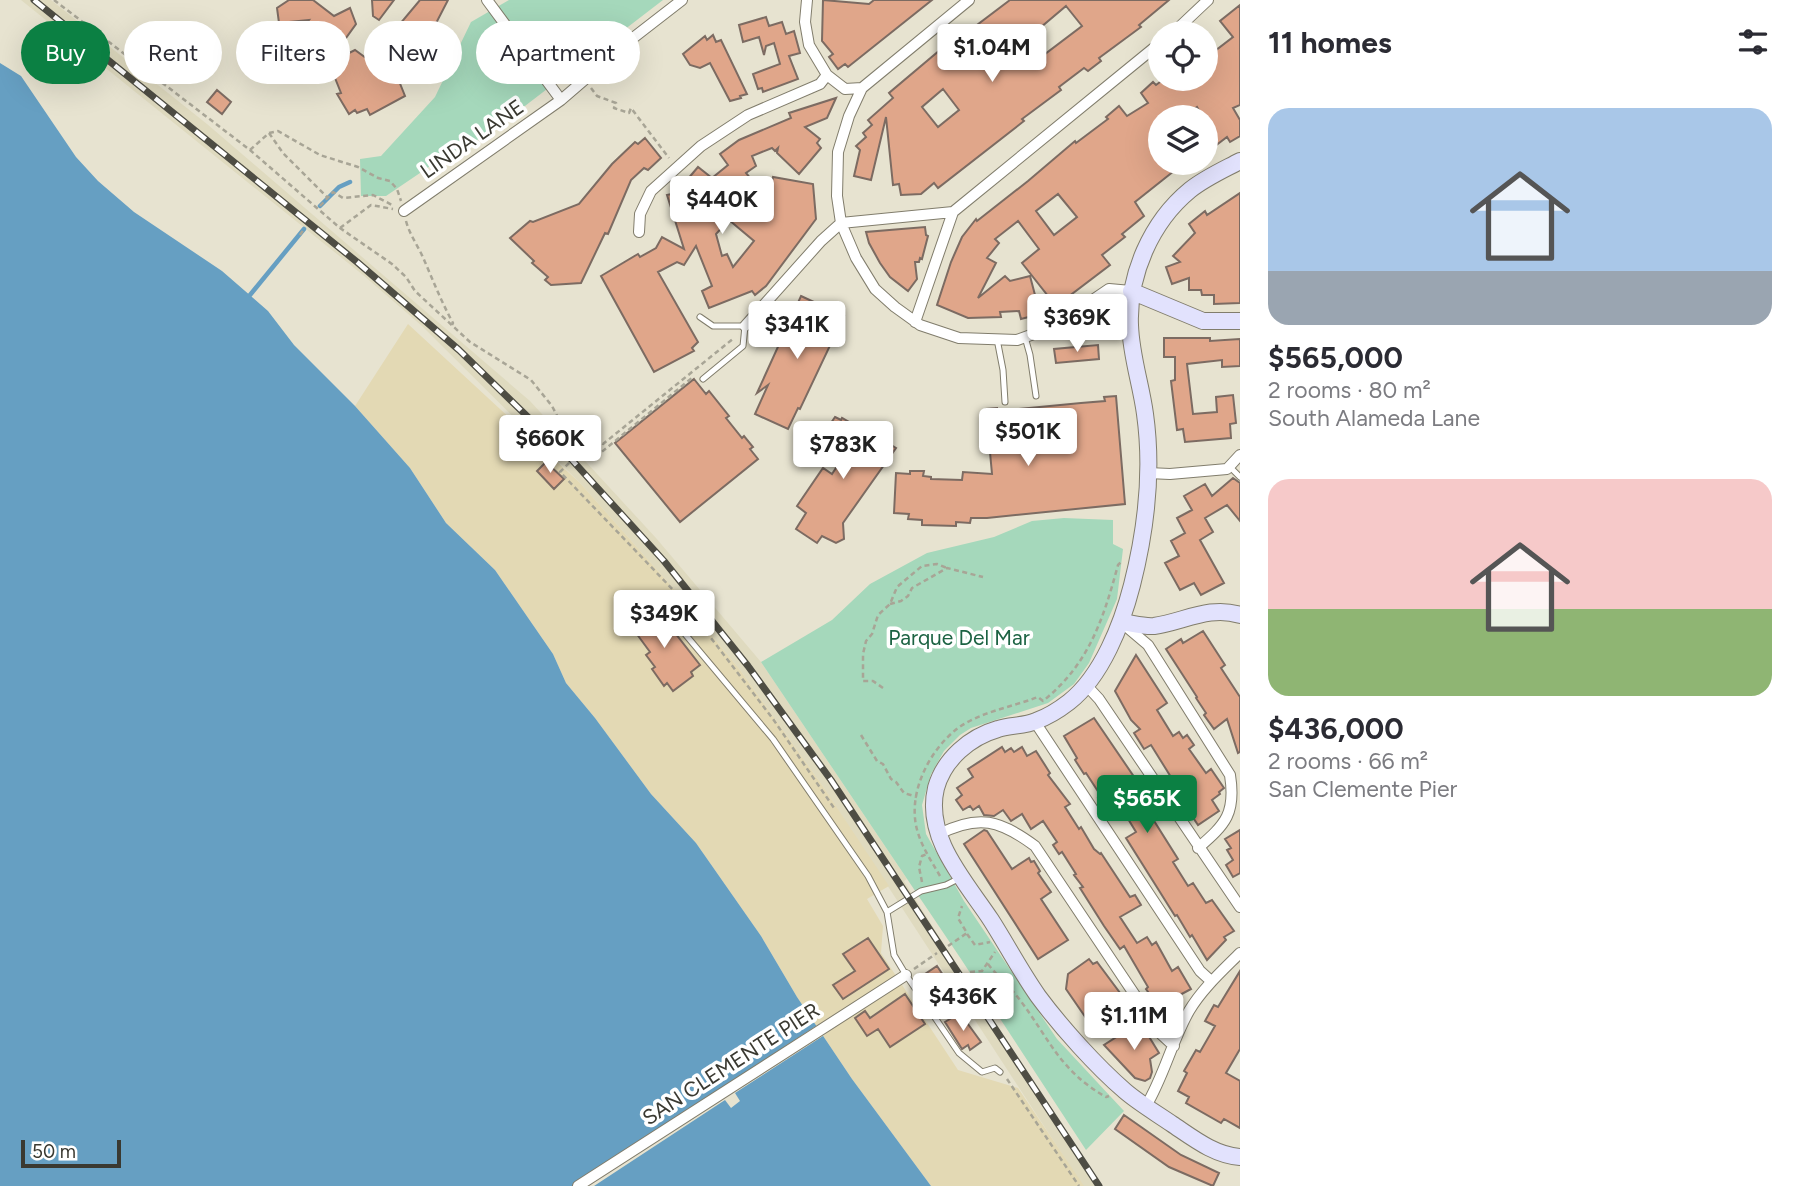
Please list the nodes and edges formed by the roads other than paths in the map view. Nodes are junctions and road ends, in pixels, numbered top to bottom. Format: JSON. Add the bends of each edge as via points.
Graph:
{"nodes":[{"id":1,"x":486,"y":0,"type":"edge"},
{"id":2,"x":682,"y":0,"type":"edge"},
{"id":3,"x":807,"y":0,"type":"edge"},
{"id":4,"x":969,"y":0,"type":"edge"},
{"id":5,"x":1208,"y":0,"type":"edge"},
{"id":6,"x":1186,"y":21,"type":"edge"},
{"id":7,"x":1148,"y":53,"type":"edge"},
{"id":8,"x":827,"y":75,"type":"junction"},
{"id":9,"x":862,"y":88,"type":"junction"},
{"id":10,"x":561,"y":100,"type":"junction"},
{"id":11,"x":1240,"y":161,"type":"edge"},
{"id":12,"x":404,"y":211,"type":"road end"},
{"id":13,"x":953,"y":212,"type":"junction"},
{"id":14,"x":841,"y":223,"type":"junction"},
{"id":15,"x":639,"y":232,"type":"dead end"},
{"id":16,"x":1131,"y":291,"type":"junction"},
{"id":17,"x":700,"y":317,"type":"dead end"},
{"id":18,"x":915,"y":321,"type":"junction"},
{"id":19,"x":1240,"y":321,"type":"edge"},
{"id":20,"x":745,"y":326,"type":"junction"},
{"id":21,"x":1025,"y":337,"type":"junction"},
{"id":22,"x":997,"y":339,"type":"junction"},
{"id":23,"x":703,"y":379,"type":"dead end"},
{"id":24,"x":1036,"y":396,"type":"dead end"},
{"id":25,"x":1005,"y":402,"type":"dead end"},
{"id":26,"x":1240,"y":455,"type":"edge"},
{"id":27,"x":1229,"y":466,"type":"junction"},
{"id":28,"x":1148,"y":473,"type":"junction"},
{"id":29,"x":1240,"y":477,"type":"edge"},
{"id":30,"x":659,"y":603,"type":"dead end"},
{"id":31,"x":1240,"y":615,"type":"edge"},
{"id":32,"x":1121,"y":622,"type":"junction"},
{"id":33,"x":1086,"y":685,"type":"junction"},
{"id":34,"x":1035,"y":722,"type":"junction"},
{"id":35,"x":939,"y":834,"type":"junction"},
{"id":36,"x":1198,"y":848,"type":"junction"},
{"id":37,"x":962,"y":877,"type":"junction"},
{"id":38,"x":1240,"y":907,"type":"edge"},
{"id":39,"x":887,"y":912,"type":"junction"},
{"id":40,"x":1240,"y":953,"type":"edge"},
{"id":41,"x":909,"y":972,"type":"junction"},
{"id":42,"x":1212,"y":981,"type":"junction"},
{"id":43,"x":1174,"y":1046,"type":"junction"},
{"id":44,"x":1000,"y":1072,"type":"road end"},
{"id":45,"x":1146,"y":1106,"type":"junction"},
{"id":46,"x":1240,"y":1157,"type":"edge"},
{"id":47,"x":578,"y":1186,"type":"edge"}],
"edges":[{"from":1,"to":10,"type":"street"},
{"from":2,"to":10,"type":"street","name":"LINDA LANE"},
{"from":3,"to":8,"type":"street","via":[[809,45]]},
{"from":4,"to":9,"type":"street"},
{"from":5,"to":6,"type":"street"},
{"from":7,"to":13,"type":"street"},
{"from":8,"to":9,"type":"street","via":[[845,89]]},
{"from":8,"to":15,"type":"street","via":[[820,84],[748,115],[701,146],[651,191],[640,214]]},
{"from":9,"to":14,"type":"street","via":[[838,152],[836,196]]},
{"from":10,"to":12,"type":"street","name":"LINDA LANE"},
{"from":11,"to":16,"type":"main road","via":[[1209,177],[1175,204],[1144,250]]},
{"from":13,"to":14,"type":"street"},
{"from":13,"to":18,"type":"street"},
{"from":14,"to":18,"type":"street","via":[[875,289]]},
{"from":14,"to":20,"type":"street"},
{"from":16,"to":19,"type":"main road","via":[[1203,321]]},
{"from":16,"to":21,"type":"street","via":[[1109,289],[1053,327]]},
{"from":16,"to":28,"type":"main road","via":[[1130,324],[1145,414]]},
{"from":17,"to":20,"type":"lane","via":[[713,326]]},
{"from":18,"to":22,"type":"street","via":[[959,338]]},
{"from":20,"to":23,"type":"lane","via":[[743,346]]},
{"from":21,"to":22,"type":"street"},
{"from":21,"to":24,"type":"lane"},
{"from":22,"to":25,"type":"lane"},
{"from":26,"to":27,"type":"street"},
{"from":27,"to":28,"type":"street"},
{"from":27,"to":29,"type":"lane"},
{"from":28,"to":32,"type":"main road","via":[[1144,532]]},
{"from":30,"to":39,"type":"lane","via":[[773,739],[868,876]]},
{"from":31,"to":32,"type":"main road","via":[[1197,614],[1152,626]]},
{"from":32,"to":33,"type":"main road"},
{"from":32,"to":36,"type":"street","via":[[1148,645],[1230,775],[1229,816]]},
{"from":33,"to":34,"type":"main road","via":[[1069,702]]},
{"from":33,"to":36,"type":"street"},
{"from":34,"to":35,"type":"main road","via":[[996,729],[959,750],[936,788]]},
{"from":34,"to":42,"type":"street","via":[[1200,971]]},
{"from":35,"to":37,"type":"main road"},
{"from":35,"to":43,"type":"street","via":[[972,821],[991,823],[1014,831],[1035,846],[1161,1034]]},
{"from":36,"to":38,"type":"street"},
{"from":37,"to":39,"type":"lane","via":[[921,891]]},
{"from":37,"to":45,"type":"main road","via":[[1038,996],[1091,1058]]},
{"from":39,"to":41,"type":"lane","via":[[894,955]]},
{"from":40,"to":42,"type":"street"},
{"from":41,"to":44,"type":"lane","via":[[959,1053],[982,1072],[995,1068]]},
{"from":41,"to":47,"type":"street","name":"SAN CLEMENTE PIER"},
{"from":42,"to":43,"type":"street","via":[[1189,1011]]},
{"from":43,"to":45,"type":"street"},
{"from":45,"to":46,"type":"main road","via":[[1206,1147]]}]}
